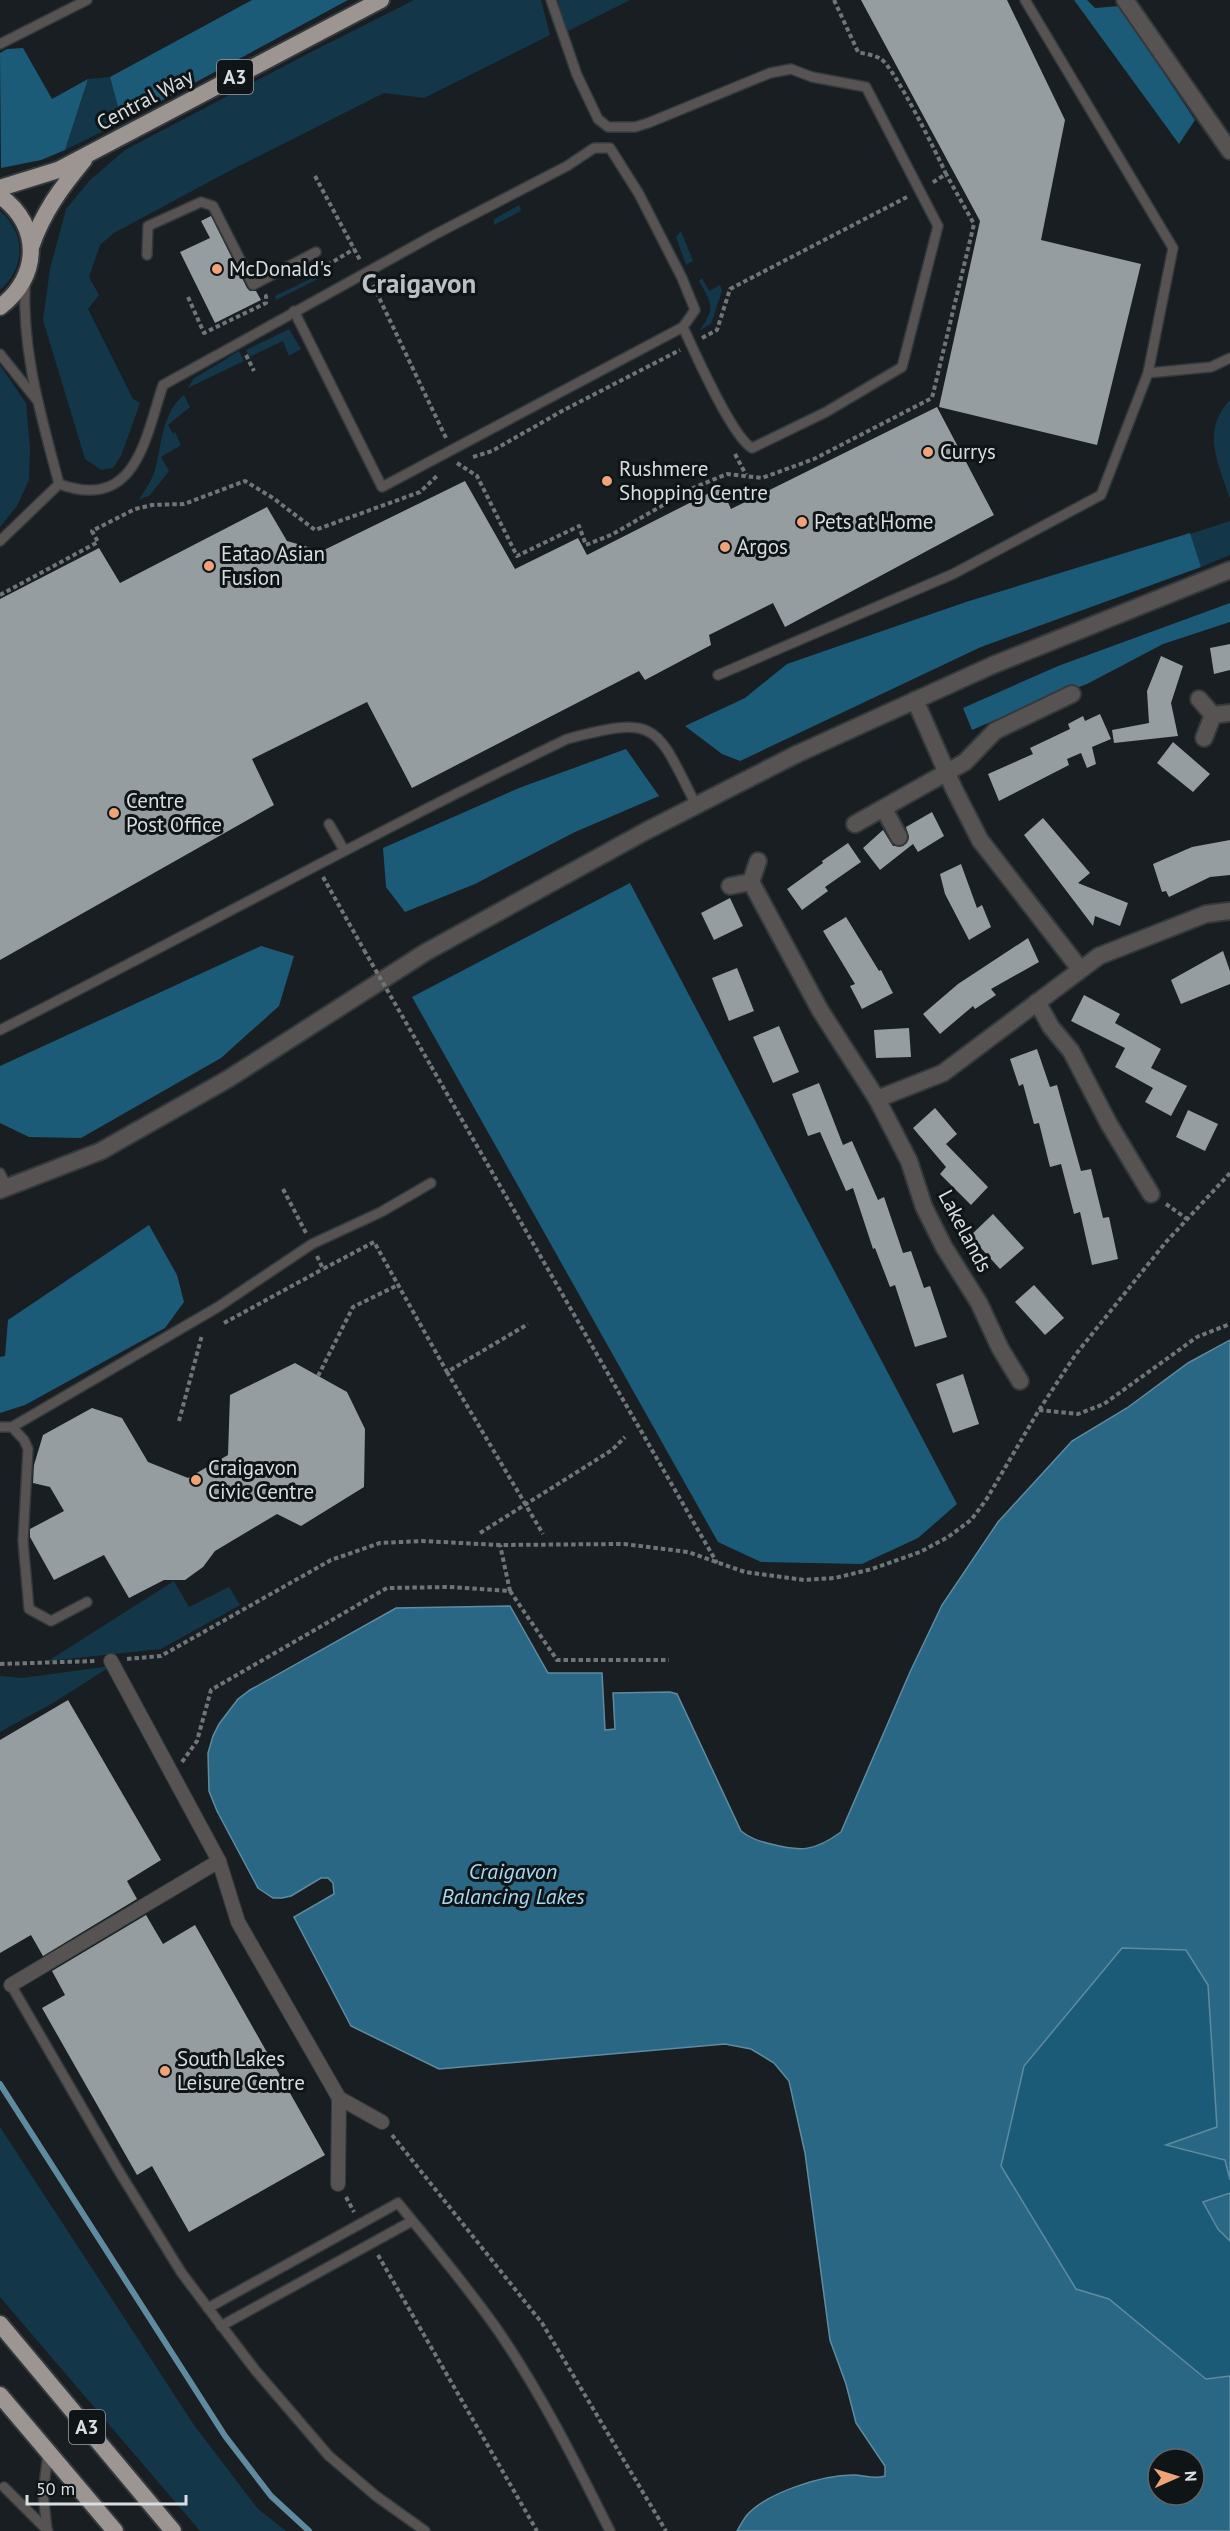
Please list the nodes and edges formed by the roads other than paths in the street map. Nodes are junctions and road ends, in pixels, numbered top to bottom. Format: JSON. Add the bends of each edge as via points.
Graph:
{"nodes":[{"id":1,"x":87,"y":0,"type":"edge"},
{"id":2,"x":381,"y":0,"type":"edge"},
{"id":3,"x":551,"y":0,"type":"edge"},
{"id":4,"x":1025,"y":0,"type":"edge"},
{"id":5,"x":1125,"y":0,"type":"edge"},
{"id":6,"x":0,"y":44,"type":"edge"},
{"id":7,"x":1229,"y":149,"type":"edge"},
{"id":8,"x":88,"y":155,"type":"junction"},
{"id":9,"x":0,"y":188,"type":"edge"},
{"id":10,"x":0,"y":196,"type":"edge"},
{"id":11,"x":31,"y":247,"type":"junction"},
{"id":12,"x":316,"y":252,"type":"dead end"},
{"id":13,"x":147,"y":255,"type":"dead end"},
{"id":14,"x":25,"y":279,"type":"junction"},
{"id":15,"x":0,"y":307,"type":"edge"},
{"id":16,"x":294,"y":312,"type":"junction"},
{"id":17,"x":683,"y":327,"type":"junction"},
{"id":18,"x":0,"y":354,"type":"edge"},
{"id":19,"x":1230,"y":358,"type":"edge"},
{"id":20,"x":1148,"y":373,"type":"junction"},
{"id":21,"x":37,"y":401,"type":"junction"},
{"id":22,"x":59,"y":484,"type":"junction"},
{"id":23,"x":0,"y":541,"type":"edge"},
{"id":24,"x":1230,"y":570,"type":"edge"},
{"id":25,"x":718,"y":675,"type":"dead end"},
{"id":26,"x":1072,"y":694,"type":"dead end"},
{"id":27,"x":1199,"y":699,"type":"dead end"},
{"id":28,"x":915,"y":700,"type":"junction"},
{"id":29,"x":1230,"y":712,"type":"edge"},
{"id":30,"x":1213,"y":715,"type":"junction"},
{"id":31,"x":1204,"y":738,"type":"dead end"},
{"id":32,"x":947,"y":774,"type":"junction"},
{"id":33,"x":696,"y":805,"type":"junction"},
{"id":34,"x":884,"y":809,"type":"junction"},
{"id":35,"x":329,"y":824,"type":"dead end"},
{"id":36,"x":855,"y":824,"type":"dead end"},
{"id":37,"x":899,"y":837,"type":"dead end"},
{"id":38,"x":344,"y":850,"type":"junction"},
{"id":39,"x":758,"y":861,"type":"dead end"},
{"id":40,"x":751,"y":882,"type":"junction"},
{"id":41,"x":730,"y":886,"type":"dead end"},
{"id":42,"x":1230,"y":911,"type":"edge"},
{"id":43,"x":1080,"y":969,"type":"junction"},
{"id":44,"x":1037,"y":1002,"type":"junction"},
{"id":45,"x":0,"y":1030,"type":"edge"},
{"id":46,"x":877,"y":1099,"type":"junction"},
{"id":47,"x":2,"y":1183,"type":"edge"},
{"id":48,"x":431,"y":1183,"type":"dead end"},
{"id":49,"x":1151,"y":1194,"type":"road end"},
{"id":50,"x":1020,"y":1380,"type":"dead end"},
{"id":51,"x":0,"y":1427,"type":"edge"},
{"id":52,"x":12,"y":1427,"type":"junction"},
{"id":53,"x":87,"y":1602,"type":"dead end"},
{"id":54,"x":111,"y":1661,"type":"road end"},
{"id":55,"x":219,"y":1861,"type":"junction"},
{"id":56,"x":11,"y":1985,"type":"joint"},
{"id":57,"x":339,"y":2098,"type":"junction"},
{"id":58,"x":382,"y":2122,"type":"road end"},
{"id":59,"x":338,"y":2184,"type":"road end"},
{"id":60,"x":412,"y":2221,"type":"junction"},
{"id":61,"x":208,"y":2308,"type":"junction"},
{"id":62,"x":0,"y":2324,"type":"edge"},
{"id":63,"x":221,"y":2326,"type":"junction"},
{"id":64,"x":0,"y":2395,"type":"edge"},
{"id":65,"x":48,"y":2452,"type":"junction"},
{"id":66,"x":4,"y":2487,"type":"dead end"},
{"id":67,"x":48,"y":2530,"type":"edge"},
{"id":68,"x":115,"y":2531,"type":"edge"},
{"id":69,"x":173,"y":2531,"type":"edge"},
{"id":70,"x":425,"y":2531,"type":"edge"},
{"id":71,"x":610,"y":2531,"type":"edge"}],
"edges":[{"from":1,"to":6,"type":"lane"},
{"from":2,"to":8,"type":"highway","name":"Central Way","number":"A3"},
{"from":3,"to":17,"type":"lane","via":[[577,75],[598,119],[608,127],[648,123],[770,73],[791,69],[866,87],[938,226],[899,371],[752,448],[745,444],[728,416]]},
{"from":4,"to":20,"type":"lane","via":[[1173,248]]},
{"from":5,"to":7,"type":"street"},
{"from":8,"to":9,"type":"highway","name":"Central Way","number":"A3","via":[[58,170]]},
{"from":8,"to":11,"type":"highway","name":"Central Way","number":"A3","via":[[40,221]]},
{"from":10,"to":11,"type":"highway","number":"A3","via":[[22,219]]},
{"from":11,"to":14,"type":"highway","number":"A3"},
{"from":12,"to":13,"type":"lane","via":[[253,285],[213,206],[201,202],[148,226]]},
{"from":14,"to":15,"type":"highway","number":"A3"},
{"from":14,"to":21,"type":"lane","via":[[26,345]]},
{"from":16,"to":17,"type":"lane","via":[[382,487]]},
{"from":16,"to":17,"type":"lane","via":[[567,166],[594,147],[610,148],[639,194],[692,299],[695,310]]},
{"from":16,"to":22,"type":"lane","via":[[163,385],[141,452],[130,472],[120,480],[86,492]]},
{"from":18,"to":21,"type":"lane"},
{"from":19,"to":20,"type":"lane","via":[[1211,368]]},
{"from":20,"to":25,"type":"lane","via":[[1101,495],[953,574]]},
{"from":21,"to":22,"type":"lane"},
{"from":22,"to":23,"type":"lane"},
{"from":24,"to":28,"type":"street"},
{"from":26,"to":32,"type":"street","via":[[995,731],[965,762]]},
{"from":27,"to":30,"type":"street"},
{"from":28,"to":32,"type":"street"},
{"from":28,"to":33,"type":"street","via":[[797,753]]},
{"from":29,"to":30,"type":"street"},
{"from":30,"to":31,"type":"street"},
{"from":32,"to":34,"type":"street"},
{"from":32,"to":43,"type":"street","via":[[981,840]]},
{"from":33,"to":38,"type":"lane","via":[[665,745],[643,728],[628,726],[567,739]]},
{"from":33,"to":47,"type":"street","via":[[426,952],[228,1079],[101,1151]]},
{"from":34,"to":36,"type":"street"},
{"from":34,"to":37,"type":"street"},
{"from":35,"to":38,"type":"lane"},
{"from":38,"to":45,"type":"lane"},
{"from":39,"to":40,"type":"street"},
{"from":40,"to":41,"type":"street"},
{"from":40,"to":46,"type":"street","name":"Lakelands","via":[[820,1010]]},
{"from":42,"to":43,"type":"street","via":[[1206,914],[1099,956]]},
{"from":43,"to":44,"type":"street"},
{"from":44,"to":46,"type":"street","via":[[943,1073]]},
{"from":44,"to":49,"type":"street","via":[[1071,1051]]},
{"from":46,"to":50,"type":"street","name":"Lakelands","via":[[909,1161],[924,1208]]},
{"from":48,"to":52,"type":"lane","via":[[312,1244],[218,1307]]},
{"from":51,"to":52,"type":"lane"},
{"from":52,"to":53,"type":"lane","via":[[28,1449],[23,1541],[28,1609],[51,1621]]},
{"from":54,"to":55,"type":"street"},
{"from":55,"to":56,"type":"street"},
{"from":55,"to":57,"type":"street","via":[[238,1922]]},
{"from":56,"to":61,"type":"lane","via":[[117,2168]]},
{"from":57,"to":58,"type":"street"},
{"from":57,"to":59,"type":"street"},
{"from":60,"to":61,"type":"lane","via":[[398,2203]]},
{"from":60,"to":63,"type":"lane"},
{"from":60,"to":71,"type":"lane","via":[[508,2346],[543,2401]]},
{"from":61,"to":63,"type":"lane"},
{"from":62,"to":69,"type":"highway","number":"A3"},
{"from":63,"to":70,"type":"lane","via":[[329,2456]]},
{"from":64,"to":65,"type":"highway","number":"A3"},
{"from":65,"to":67,"type":"lane","via":[[43,2494]]},
{"from":65,"to":68,"type":"highway","number":"A3"},
{"from":66,"to":67,"type":"lane"}]}
